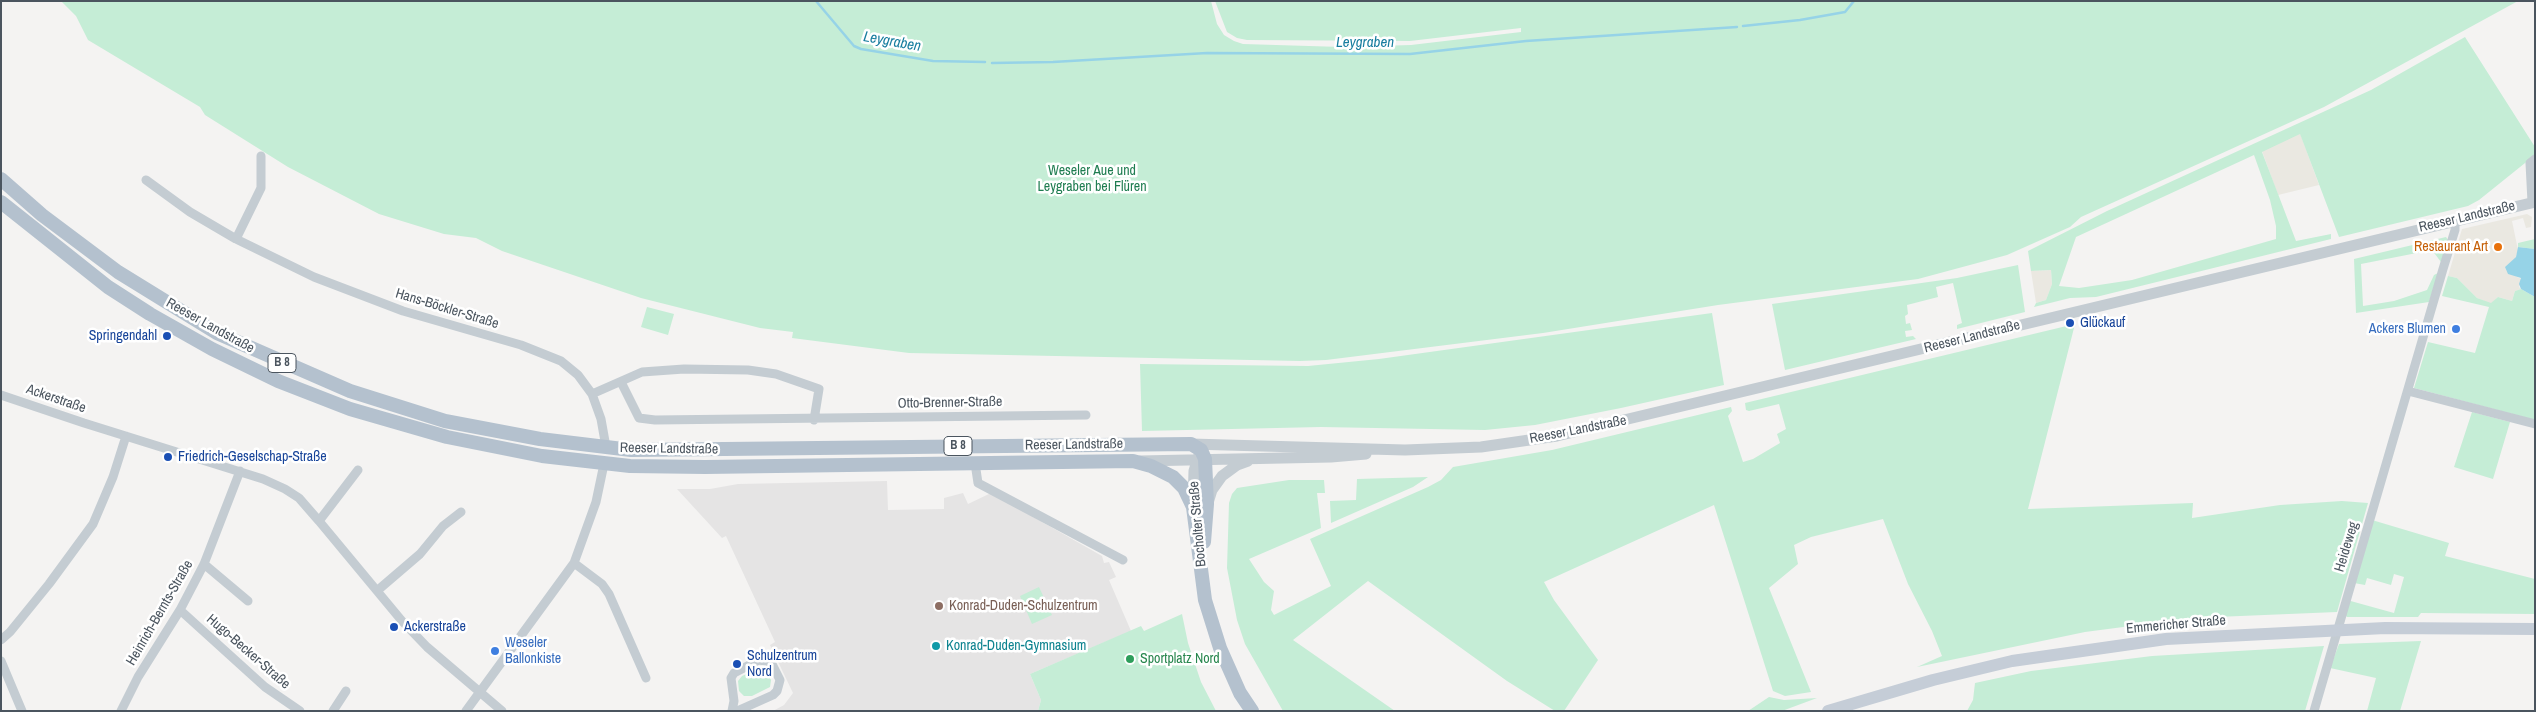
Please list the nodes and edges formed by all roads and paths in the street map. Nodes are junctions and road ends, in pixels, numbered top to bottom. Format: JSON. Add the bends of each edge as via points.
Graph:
{"nodes":[{"id":1,"x":261,"y":156,"type":"dead end"},
{"id":2,"x":2533,"y":161,"type":"edge"},
{"id":3,"x":1,"y":179,"type":"edge"},
{"id":4,"x":146,"y":180,"type":"dead end"},
{"id":5,"x":1,"y":202,"type":"edge"},
{"id":6,"x":2533,"y":202,"type":"edge"},
{"id":7,"x":2455,"y":220,"type":"junction"},
{"id":8,"x":236,"y":239,"type":"junction"},
{"id":9,"x":621,"y":382,"type":"junction"},
{"id":10,"x":2408,"y":391,"type":"junction"},
{"id":11,"x":592,"y":394,"type":"junction"},
{"id":12,"x":1,"y":395,"type":"edge"},
{"id":13,"x":1086,"y":415,"type":"dead end"},
{"id":14,"x":814,"y":420,"type":"junction"},
{"id":15,"x":2535,"y":424,"type":"edge"},
{"id":16,"x":126,"y":436,"type":"junction"},
{"id":17,"x":606,"y":447,"type":"junction"},
{"id":18,"x":1405,"y":450,"type":"junction"},
{"id":19,"x":1200,"y":451,"type":"junction"},
{"id":20,"x":1258,"y":458,"type":"junction"},
{"id":21,"x":1133,"y":461,"type":"junction"},
{"id":22,"x":975,"y":463,"type":"junction"},
{"id":23,"x":604,"y":464,"type":"junction"},
{"id":24,"x":358,"y":470,"type":"dead end"},
{"id":25,"x":240,"y":471,"type":"junction"},
{"id":26,"x":1200,"y":506,"type":"junction"},
{"id":27,"x":461,"y":512,"type":"dead end"},
{"id":28,"x":319,"y":521,"type":"junction"},
{"id":29,"x":1123,"y":560,"type":"dead end"},
{"id":30,"x":574,"y":563,"type":"junction"},
{"id":31,"x":204,"y":564,"type":"junction"},
{"id":32,"x":378,"y":590,"type":"junction"},
{"id":33,"x":248,"y":601,"type":"dead end"},
{"id":34,"x":180,"y":610,"type":"junction"},
{"id":35,"x":2535,"y":629,"type":"edge"},
{"id":36,"x":2336,"y":630,"type":"junction"},
{"id":37,"x":1,"y":640,"type":"edge"},
{"id":38,"x":1,"y":661,"type":"edge"},
{"id":39,"x":646,"y":678,"type":"dead end"},
{"id":40,"x":346,"y":691,"type":"dead end"},
{"id":41,"x":480,"y":693,"type":"junction"},
{"id":42,"x":22,"y":711,"type":"edge"},
{"id":43,"x":121,"y":711,"type":"edge"},
{"id":44,"x":300,"y":711,"type":"edge"},
{"id":45,"x":333,"y":711,"type":"edge"},
{"id":46,"x":466,"y":711,"type":"edge"},
{"id":47,"x":502,"y":711,"type":"edge"},
{"id":48,"x":732,"y":711,"type":"edge"},
{"id":49,"x":737,"y":711,"type":"edge"},
{"id":50,"x":1252,"y":711,"type":"edge"},
{"id":51,"x":1828,"y":711,"type":"edge"},
{"id":52,"x":2314,"y":711,"type":"edge"}],
"edges":[{"from":1,"to":8,"type":"street","via":[[261,188]]},
{"from":2,"to":6,"type":"street"},
{"from":3,"to":17,"type":"main road","name":"Reeser Landstraße","number":"B 8","via":[[42,215],[118,272],[217,332],[283,363],[350,392],[445,421],[540,439]]},
{"from":4,"to":8,"type":"street","name":"Hans-Böckler-Straße","via":[[190,212]]},
{"from":5,"to":23,"type":"main road","name":"Reeser Landstraße","number":"B 8","via":[[78,265],[150,314],[212,349],[278,380],[350,409],[446,437],[542,456]]},
{"from":6,"to":7,"type":"street","name":"Reeser Landstraße"},
{"from":7,"to":10,"type":"street","name":"Heideweg","via":[[2455,230]]},
{"from":7,"to":18,"type":"street","name":"Reeser Landstraße","via":[[1557,436],[1481,447]]},
{"from":8,"to":11,"type":"street","name":"Hans-Böckler-Straße","via":[[349,292],[452,327],[536,350],[561,361]]},
{"from":9,"to":11,"type":"street"},
{"from":9,"to":14,"type":"street","name":"Otto-Brenner-Straße","via":[[639,418]]},
{"from":9,"to":14,"type":"street","via":[[642,372],[660,370],[748,370],[776,374],[819,388]]},
{"from":10,"to":15,"type":"street"},
{"from":10,"to":36,"type":"street","name":"Heideweg"},
{"from":11,"to":17,"type":"street","name":"Hans-Böckler-Straße"},
{"from":12,"to":16,"type":"street","name":"Ackerstraße"},
{"from":13,"to":14,"type":"street","name":"Otto-Brenner-Straße"},
{"from":16,"to":25,"type":"street","name":"Ackerstraße"},
{"from":16,"to":37,"type":"street","via":[[93,524],[49,584]]},
{"from":17,"to":19,"type":"main road","name":"Reeser Landstraße","number":"B 8","via":[[631,450]]},
{"from":17,"to":23,"type":"main road"},
{"from":18,"to":19,"type":"street","name":"Reeser Landstraße"},
{"from":18,"to":20,"type":"street","name":"Reeser Landstraße","via":[[1331,457]]},
{"from":19,"to":20,"type":"street","name":"Reeser Landstraße"},
{"from":19,"to":21,"type":"street","name":"Reeser Landstraße","number":"B 8"},
{"from":19,"to":26,"type":"main road","name":"Bocholter Straße","number":"B 8"},
{"from":20,"to":26,"type":"street","via":[[1237,465],[1222,476]]},
{"from":21,"to":22,"type":"main road","name":"Reeser Landstraße","number":"B 8"},
{"from":21,"to":26,"type":"main road","number":"B 8","via":[[1173,478]]},
{"from":22,"to":23,"type":"main road","name":"Reeser Landstraße","number":"B 8","via":[[705,467]]},
{"from":22,"to":29,"type":"street","via":[[978,483]]},
{"from":23,"to":30,"type":"street","via":[[596,502]]},
{"from":24,"to":28,"type":"street"},
{"from":25,"to":28,"type":"street","name":"Ackerstraße","via":[[285,489],[299,498]]},
{"from":25,"to":31,"type":"street","name":"Heinrich-Bernts-Straße"},
{"from":26,"to":50,"type":"main road","name":"Bocholter Straße","number":"B 8","via":[[1206,600],[1220,648],[1240,693]]},
{"from":27,"to":32,"type":"street","via":[[443,526],[420,554]]},
{"from":28,"to":32,"type":"street","name":"Ackerstraße"},
{"from":30,"to":39,"type":"street","via":[[609,594]]},
{"from":30,"to":41,"type":"street"},
{"from":31,"to":33,"type":"street"},
{"from":31,"to":34,"type":"street","name":"Heinrich-Bernts-Straße"},
{"from":32,"to":41,"type":"street","name":"Ackerstraße","via":[[426,648]]},
{"from":34,"to":43,"type":"street","name":"Heinrich-Bernts-Straße"},
{"from":34,"to":44,"type":"street","name":"Hugo-Becker-Straße","via":[[265,687]]},
{"from":35,"to":36,"type":"main road","name":"Emmericher Straße"},
{"from":36,"to":51,"type":"main road","name":"Emmericher Straße","via":[[2166,639],[2090,648],[2012,661]]},
{"from":36,"to":52,"type":"street","name":"Heideweg"},
{"from":38,"to":42,"type":"street"},
{"from":40,"to":45,"type":"street"},
{"from":41,"to":46,"type":"street"},
{"from":41,"to":47,"type":"street","name":"Ackerstraße"},
{"from":48,"to":49,"type":"street","via":[[731,678],[734,673],[759,660],[771,662],[780,680],[777,691]]}]}
